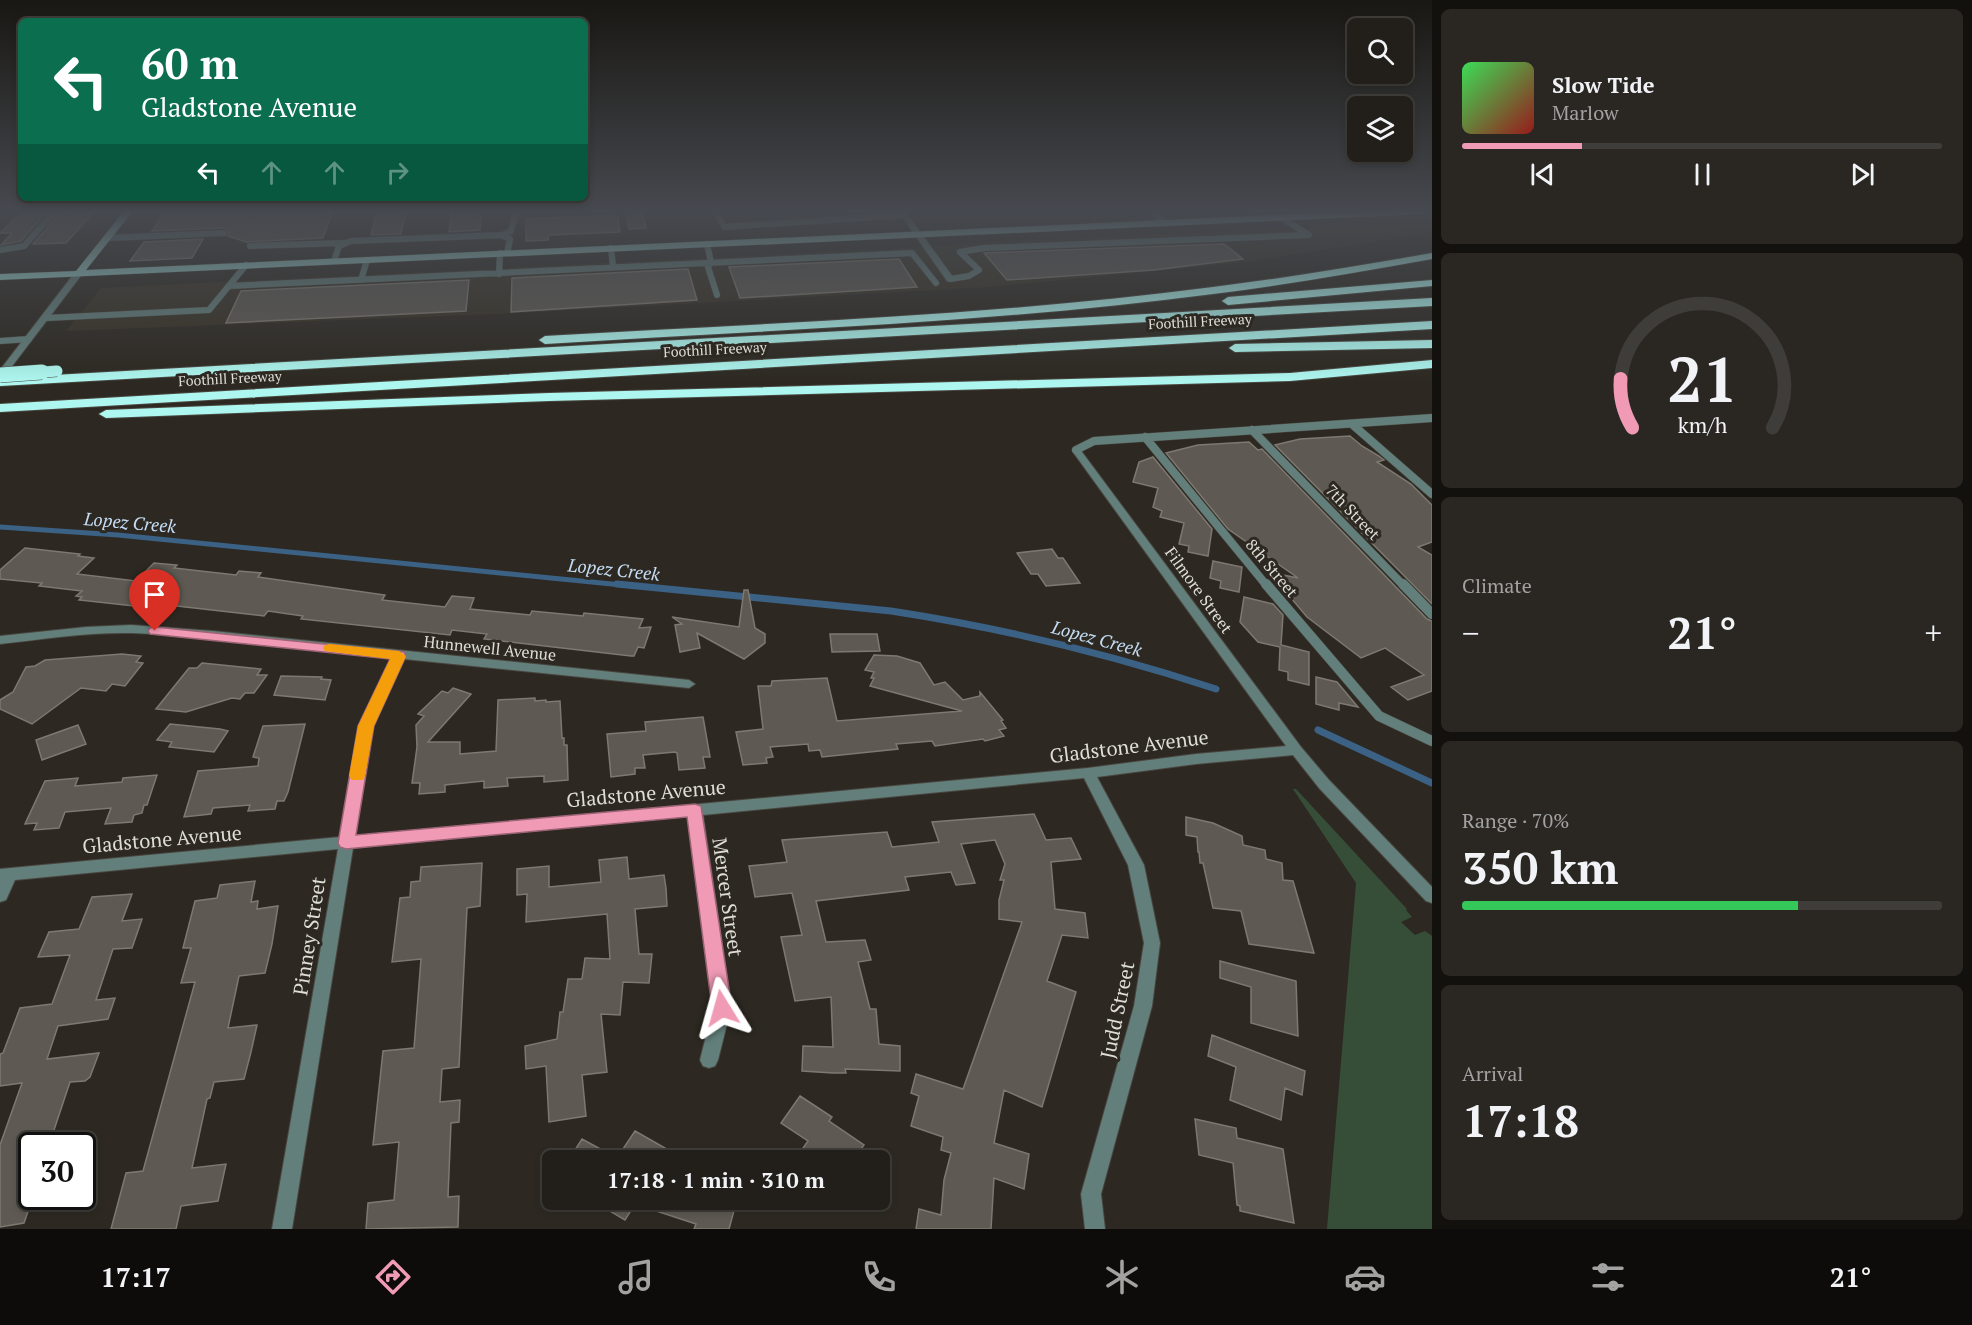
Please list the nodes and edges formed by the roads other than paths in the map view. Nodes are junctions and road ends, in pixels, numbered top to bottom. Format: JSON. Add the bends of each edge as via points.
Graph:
{"nodes":[{"id":1,"x":83,"y":268,"type":"edge"},
{"id":2,"x":176,"y":268,"type":"edge"},
{"id":3,"x":243,"y":268,"type":"edge"},
{"id":4,"x":364,"y":268,"type":"edge"},
{"id":5,"x":500,"y":268,"type":"edge"},
{"id":6,"x":591,"y":268,"type":"edge"},
{"id":7,"x":708,"y":268,"type":"edge"},
{"id":8,"x":924,"y":268,"type":"edge"},
{"id":9,"x":942,"y":268,"type":"edge"},
{"id":10,"x":977,"y":268,"type":"edge"},
{"id":11,"x":1369,"y":268,"type":"edge"},
{"id":12,"x":79,"y":273,"type":"junction"},
{"id":13,"x":499,"y":274,"type":"junction"},
{"id":14,"x":0,"y":277,"type":"edge"},
{"id":15,"x":950,"y":279,"type":"joint"},
{"id":16,"x":361,"y":280,"type":"junction"},
{"id":17,"x":936,"y":283,"type":"dead end"},
{"id":18,"x":1432,"y":283,"type":"edge"},
{"id":19,"x":229,"y":286,"type":"junction"},
{"id":20,"x":717,"y":295,"type":"dead end"},
{"id":21,"x":1432,"y":302,"type":"edge"},
{"id":22,"x":46,"y":318,"type":"junction"},
{"id":23,"x":1432,"y":325,"type":"edge"},
{"id":24,"x":29,"y":339,"type":"junction"},
{"id":25,"x":775,"y":339,"type":"junction"},
{"id":26,"x":0,"y":341,"type":"edge"},
{"id":27,"x":1110,"y":343,"type":"junction"},
{"id":28,"x":1432,"y":344,"type":"edge"},
{"id":29,"x":1432,"y":364,"type":"edge"},
{"id":30,"x":0,"y":375,"type":"edge"},
{"id":31,"x":53,"y":375,"type":"junction"},
{"id":32,"x":0,"y":382,"type":"edge"},
{"id":33,"x":0,"y":408,"type":"edge"},
{"id":34,"x":1432,"y":418,"type":"edge"},
{"id":35,"x":0,"y":419,"type":"edge"},
{"id":36,"x":1353,"y":424,"type":"junction"},
{"id":37,"x":1252,"y":430,"type":"junction"},
{"id":38,"x":1145,"y":437,"type":"junction"},
{"id":39,"x":1076,"y":450,"type":"joint"},
{"id":40,"x":1432,"y":494,"type":"edge"},
{"id":41,"x":1432,"y":614,"type":"edge"},
{"id":42,"x":0,"y":640,"type":"edge"},
{"id":43,"x":399,"y":656,"type":"junction"},
{"id":44,"x":689,"y":684,"type":"dead end"},
{"id":45,"x":1432,"y":741,"type":"edge"},
{"id":46,"x":1296,"y":750,"type":"junction"},
{"id":47,"x":1088,"y":773,"type":"junction"},
{"id":48,"x":695,"y":810,"type":"junction"},
{"id":49,"x":346,"y":843,"type":"junction"},
{"id":50,"x":5,"y":875,"type":"edge"},
{"id":51,"x":0,"y":896,"type":"edge"},
{"id":52,"x":1432,"y":897,"type":"edge"},
{"id":53,"x":709,"y":1060,"type":"dead end"},
{"id":54,"x":282,"y":1229,"type":"edge"},
{"id":55,"x":1095,"y":1229,"type":"edge"}],
"edges":[{"from":1,"to":12,"type":"main road"},
{"from":2,"to":12,"type":"main road"},
{"from":3,"to":19,"type":"lane"},
{"from":4,"to":16,"type":"lane"},
{"from":5,"to":13,"type":"lane"},
{"from":6,"to":13,"type":"lane"},
{"from":7,"to":20,"type":"lane"},
{"from":8,"to":17,"type":"lane"},
{"from":9,"to":15,"type":"street"},
{"from":10,"to":15,"type":"lane","via":[[969,276]]},
{"from":11,"to":31,"type":"highway","via":[[1220,291],[1038,308]]},
{"from":12,"to":14,"type":"main road"},
{"from":12,"to":22,"type":"street"},
{"from":13,"to":16,"type":"lane"},
{"from":16,"to":19,"type":"lane"},
{"from":18,"to":25,"type":"highway"},
{"from":19,"to":22,"type":"lane","via":[[209,310]]},
{"from":21,"to":25,"type":"highway","name":"Foothill Freeway"},
{"from":22,"to":24,"type":"street"},
{"from":23,"to":27,"type":"highway","name":"Foothill Freeway"},
{"from":24,"to":26,"type":"lane"},
{"from":24,"to":30,"type":"street"},
{"from":25,"to":31,"type":"highway","name":"Foothill Freeway"},
{"from":27,"to":28,"type":"highway","via":[[1189,348]]},
{"from":27,"to":33,"type":"highway","name":"Foothill Freeway"},
{"from":29,"to":35,"type":"highway","via":[[1290,377],[549,397]]},
{"from":30,"to":31,"type":"highway","bridge":true},
{"from":31,"to":32,"type":"highway","name":"Foothill Freeway"},
{"from":34,"to":36,"type":"lane"},
{"from":36,"to":37,"type":"lane"},
{"from":36,"to":40,"type":"lane"},
{"from":37,"to":38,"type":"lane"},
{"from":37,"to":41,"type":"lane","name":"7th Street"},
{"from":38,"to":39,"type":"lane","via":[[1094,441]]},
{"from":38,"to":45,"type":"lane","name":"8th Street","via":[[1379,716]]},
{"from":39,"to":46,"type":"street","name":"Filmore Street"},
{"from":42,"to":43,"type":"street","name":"Hunnewell Avenue","via":[[132,629]]},
{"from":43,"to":44,"type":"street","name":"Hunnewell Avenue"},
{"from":43,"to":49,"type":"street","name":"Pinney Street","via":[[366,726]]},
{"from":46,"to":47,"type":"street","name":"Gladstone Avenue"},
{"from":46,"to":52,"type":"street","name":"Filmore Street"},
{"from":47,"to":48,"type":"street","name":"Gladstone Avenue"},
{"from":47,"to":55,"type":"street","name":"Judd Street","via":[[1136,865],[1152,943],[1143,1006],[1091,1194]]},
{"from":48,"to":49,"type":"street","name":"Gladstone Avenue"},
{"from":48,"to":53,"type":"street","name":"Mercer Street","via":[[722,1008]]},
{"from":49,"to":50,"type":"street","name":"Gladstone Avenue"},
{"from":49,"to":54,"type":"street","name":"Pinney Street"},
{"from":50,"to":51,"type":"street"}]}
